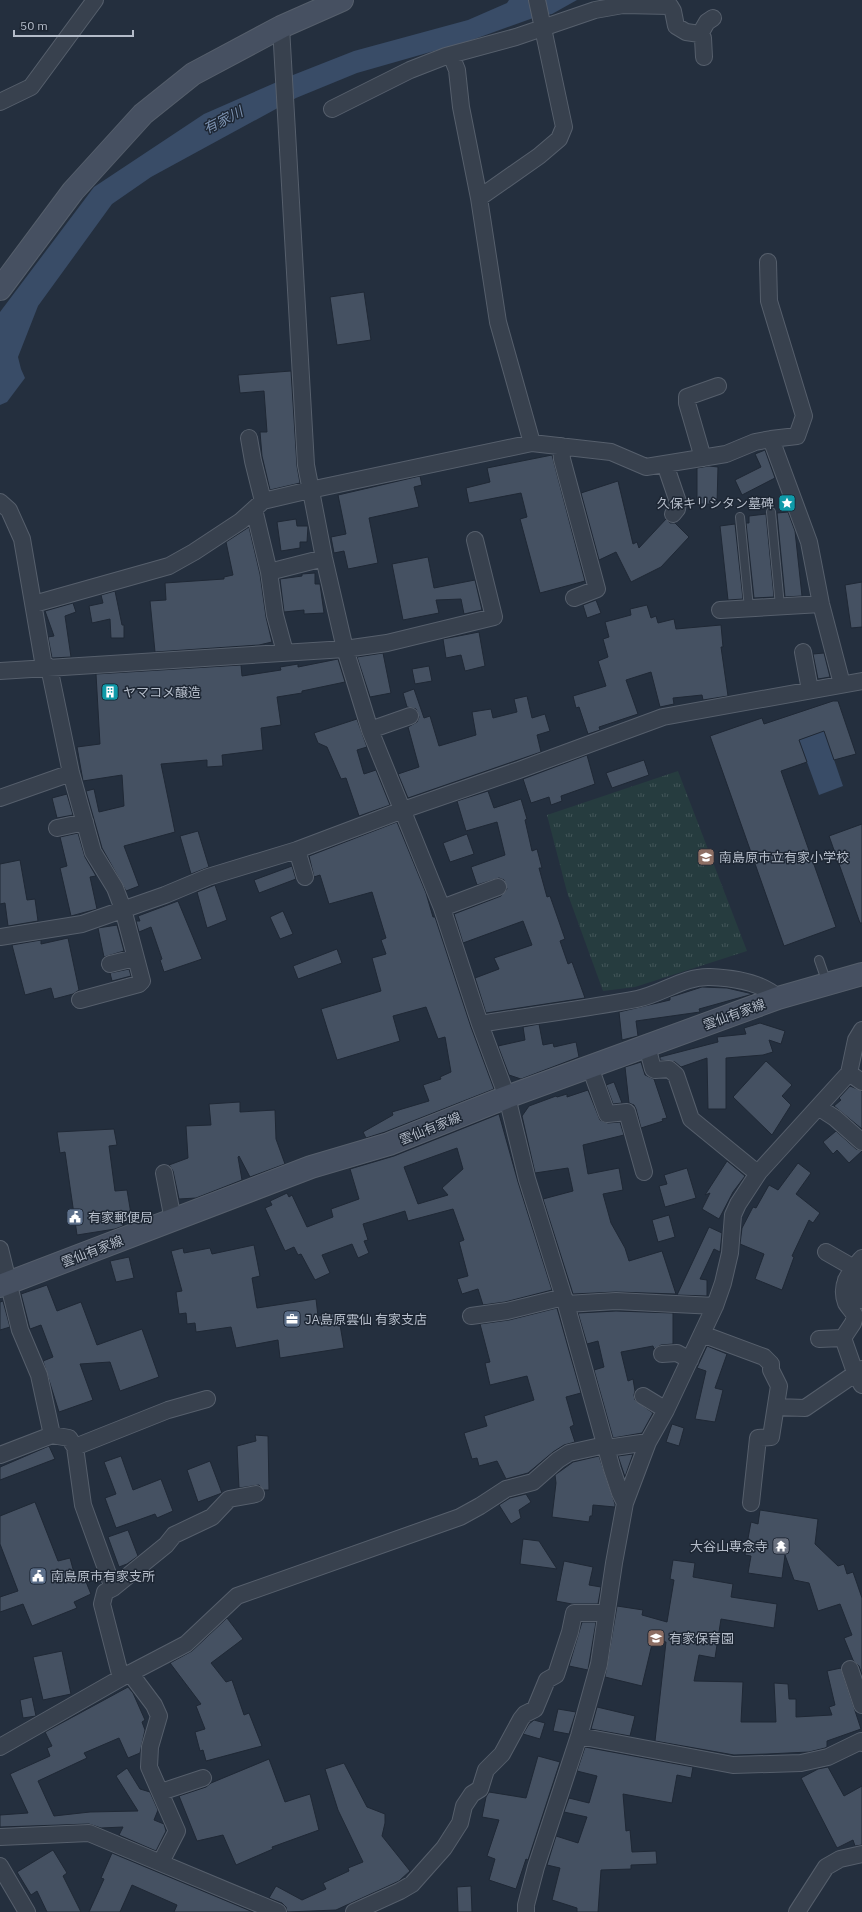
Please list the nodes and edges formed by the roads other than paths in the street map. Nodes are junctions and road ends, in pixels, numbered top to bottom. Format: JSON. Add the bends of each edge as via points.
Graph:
{"nodes":[{"id":1,"x":95,"y":0,"type":"edge"},
{"id":2,"x":342,"y":0,"type":"edge"},
{"id":3,"x":537,"y":0,"type":"edge"},
{"id":4,"x":714,"y":18,"type":"dead end"},
{"id":5,"x":543,"y":24,"type":"junction"},
{"id":6,"x":700,"y":34,"type":"junction"},
{"id":7,"x":282,"y":37,"type":"junction"},
{"id":8,"x":451,"y":55,"type":"junction"},
{"id":9,"x":704,"y":57,"type":"dead end"},
{"id":10,"x":0,"y":102,"type":"edge"},
{"id":11,"x":332,"y":109,"type":"dead end"},
{"id":12,"x":479,"y":198,"type":"junction"},
{"id":13,"x":768,"y":262,"type":"dead end"},
{"id":14,"x":0,"y":289,"type":"edge"},
{"id":15,"x":718,"y":386,"type":"dead end"},
{"id":16,"x":249,"y":438,"type":"dead end"},
{"id":17,"x":771,"y":439,"type":"junction"},
{"id":18,"x":532,"y":443,"type":"junction"},
{"id":19,"x":561,"y":446,"type":"junction"},
{"id":20,"x":703,"y":458,"type":"junction"},
{"id":21,"x":665,"y":464,"type":"junction"},
{"id":22,"x":310,"y":490,"type":"junction"},
{"id":23,"x":0,"y":502,"type":"edge"},
{"id":24,"x":259,"y":505,"type":"junction"},
{"id":25,"x":771,"y":512,"type":"dead end"},
{"id":26,"x":673,"y":514,"type":"dead end"},
{"id":27,"x":740,"y":517,"type":"dead end"},
{"id":28,"x":475,"y":540,"type":"dead end"},
{"id":29,"x":324,"y":558,"type":"junction"},
{"id":30,"x":270,"y":572,"type":"junction"},
{"id":31,"x":574,"y":598,"type":"dead end"},
{"id":32,"x":34,"y":604,"type":"junction"},
{"id":33,"x":822,"y":604,"type":"junction"},
{"id":34,"x":780,"y":606,"type":"junction"},
{"id":35,"x":749,"y":608,"type":"junction"},
{"id":36,"x":720,"y":610,"type":"dead end"},
{"id":37,"x":345,"y":649,"type":"junction"},
{"id":38,"x":285,"y":652,"type":"junction"},
{"id":39,"x":803,"y":652,"type":"dead end"},
{"id":40,"x":46,"y":667,"type":"junction"},
{"id":41,"x":0,"y":671,"type":"edge"},
{"id":42,"x":862,"y":681,"type":"edge"},
{"id":43,"x":842,"y":684,"type":"junction"},
{"id":44,"x":810,"y":690,"type":"junction"},
{"id":45,"x":410,"y":716,"type":"dead end"},
{"id":46,"x":370,"y":730,"type":"junction"},
{"id":47,"x":71,"y":774,"type":"junction"},
{"id":48,"x":0,"y":798,"type":"edge"},
{"id":49,"x":403,"y":810,"type":"junction"},
{"id":50,"x":85,"y":822,"type":"junction"},
{"id":51,"x":57,"y":828,"type":"dead end"},
{"id":52,"x":297,"y":850,"type":"junction"},
{"id":53,"x":305,"y":877,"type":"dead end"},
{"id":54,"x":498,"y":887,"type":"dead end"},
{"id":55,"x":442,"y":908,"type":"junction"},
{"id":56,"x":123,"y":909,"type":"junction"},
{"id":57,"x":1,"y":932,"type":"edge"},
{"id":58,"x":135,"y":958,"type":"junction"},
{"id":59,"x":819,"y":960,"type":"dead end"},
{"id":60,"x":110,"y":964,"type":"dead end"},
{"id":61,"x":862,"y":974,"type":"edge"},
{"id":62,"x":827,"y":983,"type":"junction"},
{"id":63,"x":778,"y":998,"type":"junction"},
{"id":64,"x":80,"y":1000,"type":"dead end"},
{"id":65,"x":480,"y":1024,"type":"junction"},
{"id":66,"x":862,"y":1030,"type":"edge"},
{"id":67,"x":647,"y":1046,"type":"junction"},
{"id":68,"x":590,"y":1067,"type":"junction"},
{"id":69,"x":849,"y":1073,"type":"junction"},
{"id":70,"x":862,"y":1082,"type":"edge"},
{"id":71,"x":507,"y":1097,"type":"junction"},
{"id":72,"x":818,"y":1107,"type":"junction"},
{"id":73,"x":862,"y":1142,"type":"edge"},
{"id":74,"x":644,"y":1172,"type":"dead end"},
{"id":75,"x":759,"y":1172,"type":"junction"},
{"id":76,"x":164,"y":1173,"type":"dead end"},
{"id":77,"x":174,"y":1220,"type":"junction"},
{"id":78,"x":0,"y":1249,"type":"edge"},
{"id":79,"x":826,"y":1252,"type":"dead end"},
{"id":80,"x":856,"y":1271,"type":"edge"},
{"id":81,"x":4,"y":1284,"type":"edge"},
{"id":82,"x":565,"y":1300,"type":"junction"},
{"id":83,"x":862,"y":1300,"type":"edge"},
{"id":84,"x":715,"y":1306,"type":"junction"},
{"id":85,"x":471,"y":1316,"type":"dead end"},
{"id":86,"x":702,"y":1334,"type":"junction"},
{"id":87,"x":843,"y":1338,"type":"junction"},
{"id":88,"x":819,"y":1339,"type":"dead end"},
{"id":89,"x":662,"y":1354,"type":"dead end"},
{"id":90,"x":690,"y":1360,"type":"junction"},
{"id":91,"x":860,"y":1376,"type":"edge"},
{"id":92,"x":643,"y":1396,"type":"dead end"},
{"id":93,"x":207,"y":1399,"type":"dead end"},
{"id":94,"x":776,"y":1407,"type":"junction"},
{"id":95,"x":666,"y":1410,"type":"junction"},
{"id":96,"x":52,"y":1435,"type":"junction"},
{"id":97,"x":648,"y":1442,"type":"junction"},
{"id":98,"x":606,"y":1446,"type":"junction"},
{"id":99,"x":75,"y":1447,"type":"junction"},
{"id":100,"x":0,"y":1455,"type":"edge"},
{"id":101,"x":256,"y":1494,"type":"dead end"},
{"id":102,"x":625,"y":1503,"type":"junction"},
{"id":103,"x":751,"y":1503,"type":"dead end"},
{"id":104,"x":113,"y":1588,"type":"junction"},
{"id":105,"x":606,"y":1613,"type":"junction"},
{"id":106,"x":850,"y":1670,"type":"dead end"},
{"id":107,"x":126,"y":1675,"type":"junction"},
{"id":108,"x":862,"y":1705,"type":"edge"},
{"id":109,"x":579,"y":1736,"type":"junction"},
{"id":110,"x":862,"y":1741,"type":"edge"},
{"id":111,"x":0,"y":1747,"type":"edge"},
{"id":112,"x":203,"y":1778,"type":"dead end"},
{"id":113,"x":161,"y":1792,"type":"junction"},
{"id":114,"x":0,"y":1837,"type":"edge"},
{"id":115,"x":862,"y":1854,"type":"edge"},
{"id":116,"x":161,"y":1862,"type":"junction"},
{"id":117,"x":0,"y":1866,"type":"edge"},
{"id":118,"x":255,"y":1908,"type":"edge"},
{"id":119,"x":27,"y":1912,"type":"edge"},
{"id":120,"x":278,"y":1912,"type":"edge"},
{"id":121,"x":354,"y":1912,"type":"edge"},
{"id":122,"x":526,"y":1912,"type":"edge"},
{"id":123,"x":797,"y":1912,"type":"edge"}],
"edges":[{"from":1,"to":10,"type":"street","via":[[31,87]]},
{"from":2,"to":7,"type":"main road"},
{"from":3,"to":5,"type":"street"},
{"from":4,"to":6,"type":"street","via":[[707,22]]},
{"from":5,"to":6,"type":"street","via":[[595,10],[640,4],[670,6],[676,26],[686,32]]},
{"from":5,"to":8,"type":"street"},
{"from":5,"to":12,"type":"street","via":[[564,127],[559,139],[539,156]]},
{"from":6,"to":9,"type":"street","via":[[703,38]]},
{"from":7,"to":14,"type":"main road","via":[[193,74],[143,114],[73,191]]},
{"from":7,"to":22,"type":"street","via":[[306,465]]},
{"from":8,"to":11,"type":"street","via":[[410,70]]},
{"from":8,"to":12,"type":"street","via":[[457,70],[461,107]]},
{"from":12,"to":18,"type":"street","via":[[498,322]]},
{"from":13,"to":17,"type":"street","via":[[769,301],[804,416],[797,436]]},
{"from":15,"to":20,"type":"street","via":[[687,396]]},
{"from":16,"to":24,"type":"street"},
{"from":17,"to":20,"type":"street","via":[[755,442],[726,454]]},
{"from":17,"to":33,"type":"street","via":[[809,542]]},
{"from":18,"to":19,"type":"street"},
{"from":18,"to":22,"type":"street"},
{"from":19,"to":21,"type":"street","via":[[611,452],[646,467]]},
{"from":19,"to":31,"type":"street","via":[[562,459],[597,590]]},
{"from":20,"to":21,"type":"street"},
{"from":21,"to":26,"type":"street","via":[[678,502]]},
{"from":22,"to":24,"type":"street"},
{"from":22,"to":29,"type":"street"},
{"from":23,"to":32,"type":"street","via":[[8,510],[22,539]]},
{"from":24,"to":30,"type":"street"},
{"from":24,"to":32,"type":"street","via":[[241,521],[169,566]]},
{"from":25,"to":34,"type":"lane"},
{"from":27,"to":35,"type":"lane"},
{"from":28,"to":37,"type":"street","via":[[494,617],[387,643]]},
{"from":29,"to":30,"type":"street"},
{"from":29,"to":37,"type":"street"},
{"from":30,"to":38,"type":"street","via":[[275,615]]},
{"from":32,"to":40,"type":"street"},
{"from":33,"to":34,"type":"street"},
{"from":33,"to":43,"type":"street"},
{"from":34,"to":35,"type":"street"},
{"from":35,"to":36,"type":"street"},
{"from":37,"to":38,"type":"street"},
{"from":37,"to":46,"type":"street"},
{"from":38,"to":40,"type":"street"},
{"from":39,"to":44,"type":"street"},
{"from":40,"to":41,"type":"street"},
{"from":40,"to":47,"type":"street"},
{"from":42,"to":43,"type":"street"},
{"from":43,"to":44,"type":"street"},
{"from":44,"to":49,"type":"street","via":[[663,717]]},
{"from":45,"to":46,"type":"street"},
{"from":46,"to":49,"type":"street"},
{"from":47,"to":48,"type":"street"},
{"from":47,"to":50,"type":"street"},
{"from":49,"to":52,"type":"street"},
{"from":49,"to":55,"type":"street"},
{"from":50,"to":51,"type":"street"},
{"from":50,"to":56,"type":"street","via":[[93,852],[115,888]]},
{"from":52,"to":53,"type":"street"},
{"from":52,"to":56,"type":"street","via":[[208,877],[165,896]]},
{"from":54,"to":55,"type":"street"},
{"from":55,"to":65,"type":"street"},
{"from":56,"to":57,"type":"street","via":[[82,924]]},
{"from":56,"to":58,"type":"street"},
{"from":58,"to":60,"type":"street"},
{"from":58,"to":64,"type":"street","via":[[142,981],[139,984]]},
{"from":59,"to":62,"type":"lane"},
{"from":61,"to":62,"type":"main road","name":"雲仙有家線"},
{"from":62,"to":63,"type":"main road","name":"雲仙有家線"},
{"from":63,"to":65,"type":"street","via":[[770,990],[752,983],[710,977],[696,978],[639,999]]},
{"from":63,"to":67,"type":"main road","name":"雲仙有家線"},
{"from":65,"to":71,"type":"street"},
{"from":66,"to":69,"type":"street","via":[[856,1040]]},
{"from":67,"to":68,"type":"main road","name":"雲仙有家線"},
{"from":67,"to":75,"type":"street","via":[[653,1069],[669,1069],[676,1076],[691,1119],[750,1168]]},
{"from":68,"to":71,"type":"main road","name":"雲仙有家線"},
{"from":68,"to":74,"type":"street","via":[[607,1114],[627,1112]]},
{"from":69,"to":70,"type":"street"},
{"from":69,"to":72,"type":"street"},
{"from":71,"to":77,"type":"main road","name":"雲仙有家線","via":[[389,1144],[311,1167]]},
{"from":71,"to":82,"type":"street","via":[[527,1179]]},
{"from":72,"to":73,"type":"street"},
{"from":72,"to":75,"type":"street"},
{"from":75,"to":84,"type":"street","via":[[733,1215],[730,1254]]},
{"from":76,"to":77,"type":"street"},
{"from":77,"to":81,"type":"main road","name":"雲仙有家線"},
{"from":78,"to":81,"type":"street"},
{"from":79,"to":80,"type":"street"},
{"from":80,"to":83,"type":"street"},
{"from":80,"to":87,"type":"street","via":[[843,1291],[847,1305],[855,1316]]},
{"from":81,"to":96,"type":"street","via":[[39,1375]]},
{"from":82,"to":84,"type":"street"},
{"from":82,"to":85,"type":"street"},
{"from":82,"to":98,"type":"street"},
{"from":84,"to":86,"type":"street"},
{"from":86,"to":90,"type":"street"},
{"from":86,"to":94,"type":"street","via":[[764,1357],[771,1364],[771,1370],[779,1386]]},
{"from":87,"to":88,"type":"street"},
{"from":87,"to":91,"type":"street"},
{"from":89,"to":90,"type":"street","via":[[677,1353]]},
{"from":90,"to":95,"type":"street"},
{"from":91,"to":94,"type":"street","via":[[805,1408]]},
{"from":92,"to":95,"type":"street"},
{"from":93,"to":99,"type":"street","via":[[168,1410]]},
{"from":94,"to":103,"type":"street","via":[[772,1438],[758,1438]]},
{"from":95,"to":97,"type":"street"},
{"from":96,"to":99,"type":"street","via":[[69,1438]]},
{"from":96,"to":100,"type":"street"},
{"from":97,"to":98,"type":"street"},
{"from":97,"to":102,"type":"street"},
{"from":98,"to":102,"type":"street"},
{"from":98,"to":107,"type":"street","via":[[569,1453],[533,1482],[506,1488],[455,1519],[237,1596],[186,1644]]},
{"from":99,"to":104,"type":"street","via":[[83,1505]]},
{"from":101,"to":104,"type":"street","via":[[229,1499],[212,1517],[174,1535],[166,1545]]},
{"from":102,"to":105,"type":"street"},
{"from":104,"to":107,"type":"street","via":[[105,1592],[102,1604]]},
{"from":105,"to":109,"type":"street","via":[[600,1664]]},
{"from":105,"to":121,"type":"street","via":[[574,1613],[556,1675],[547,1680],[538,1705],[521,1718],[502,1754],[486,1770],[480,1789],[472,1794],[464,1806],[460,1823],[444,1848],[412,1884]]},
{"from":106,"to":108,"type":"street"},
{"from":107,"to":111,"type":"street"},
{"from":107,"to":113,"type":"street","via":[[154,1705],[159,1716],[150,1747],[149,1767]]},
{"from":109,"to":110,"type":"street","via":[[732,1765],[801,1763],[828,1757]]},
{"from":109,"to":122,"type":"street","via":[[536,1867]]},
{"from":112,"to":113,"type":"street"},
{"from":113,"to":116,"type":"street","via":[[177,1831]]},
{"from":114,"to":116,"type":"street","via":[[90,1833]]},
{"from":115,"to":123,"type":"street","via":[[840,1859],[826,1867]]},
{"from":116,"to":118,"type":"street"},
{"from":117,"to":119,"type":"street"},
{"from":118,"to":120,"type":"street"}]}
